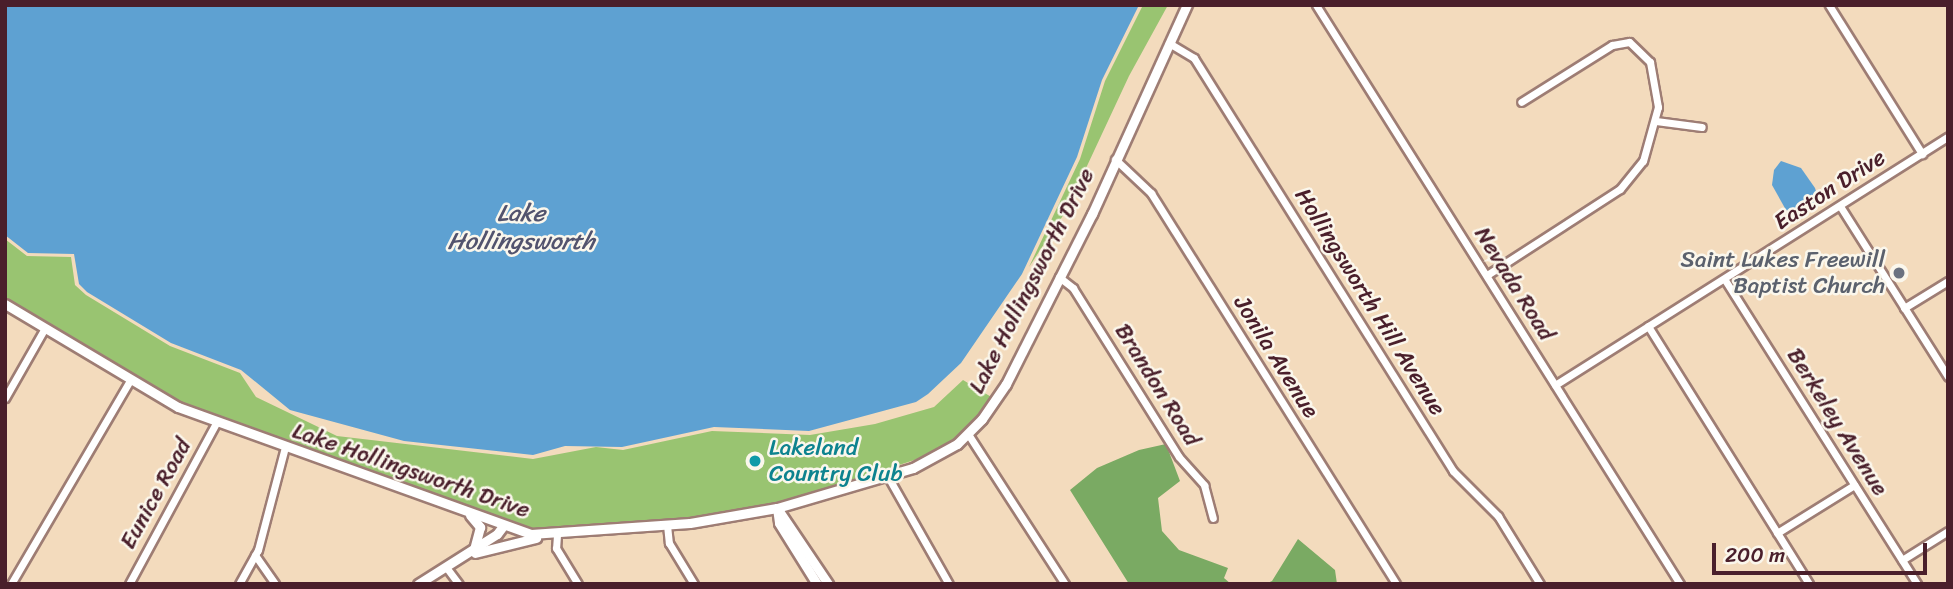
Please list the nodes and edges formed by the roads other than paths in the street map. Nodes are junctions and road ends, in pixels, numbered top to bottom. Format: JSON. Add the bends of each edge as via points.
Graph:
{"nodes":[{"id":1,"x":1187,"y":5,"type":"edge"},
{"id":2,"x":1316,"y":5,"type":"edge"},
{"id":3,"x":1829,"y":5,"type":"edge"},
{"id":4,"x":1169,"y":43,"type":"junction"},
{"id":5,"x":1521,"y":102,"type":"dead end"},
{"id":6,"x":1656,"y":121,"type":"junction"},
{"id":7,"x":1702,"y":127,"type":"dead end"},
{"id":8,"x":1948,"y":137,"type":"edge"},
{"id":9,"x":1922,"y":154,"type":"junction"},
{"id":10,"x":1115,"y":159,"type":"junction"},
{"id":11,"x":1840,"y":206,"type":"junction"},
{"id":12,"x":1487,"y":275,"type":"junction"},
{"id":13,"x":1059,"y":277,"type":"junction"},
{"id":14,"x":1725,"y":280,"type":"junction"},
{"id":15,"x":1948,"y":281,"type":"edge"},
{"id":16,"x":5,"y":304,"type":"edge"},
{"id":17,"x":1904,"y":308,"type":"junction"},
{"id":18,"x":1648,"y":326,"type":"junction"},
{"id":19,"x":45,"y":328,"type":"junction"},
{"id":20,"x":1948,"y":377,"type":"edge"},
{"id":21,"x":130,"y":380,"type":"junction"},
{"id":22,"x":1555,"y":385,"type":"junction"},
{"id":23,"x":5,"y":398,"type":"edge"},
{"id":24,"x":216,"y":423,"type":"junction"},
{"id":25,"x":968,"y":434,"type":"junction"},
{"id":26,"x":285,"y":447,"type":"junction"},
{"id":27,"x":887,"y":475,"type":"junction"},
{"id":28,"x":1854,"y":485,"type":"junction"},
{"id":29,"x":777,"y":508,"type":"junction"},
{"id":30,"x":469,"y":514,"type":"junction"},
{"id":31,"x":1213,"y":518,"type":"dead end"},
{"id":32,"x":667,"y":525,"type":"junction"},
{"id":33,"x":502,"y":526,"type":"junction"},
{"id":34,"x":1948,"y":531,"type":"edge"},
{"id":35,"x":1777,"y":533,"type":"junction"},
{"id":36,"x":555,"y":535,"type":"junction"},
{"id":37,"x":474,"y":549,"type":"junction"},
{"id":38,"x":255,"y":555,"type":"junction"},
{"id":39,"x":463,"y":556,"type":"junction"},
{"id":40,"x":1902,"y":559,"type":"junction"},
{"id":41,"x":446,"y":567,"type":"junction"},
{"id":42,"x":11,"y":584,"type":"edge"},
{"id":43,"x":129,"y":584,"type":"edge"},
{"id":44,"x":239,"y":584,"type":"edge"},
{"id":45,"x":275,"y":584,"type":"edge"},
{"id":46,"x":418,"y":584,"type":"edge"},
{"id":47,"x":459,"y":584,"type":"edge"},
{"id":48,"x":578,"y":584,"type":"edge"},
{"id":49,"x":694,"y":584,"type":"edge"},
{"id":50,"x":817,"y":584,"type":"edge"},
{"id":51,"x":828,"y":584,"type":"edge"},
{"id":52,"x":949,"y":584,"type":"edge"},
{"id":53,"x":1065,"y":584,"type":"edge"},
{"id":54,"x":1396,"y":584,"type":"edge"},
{"id":55,"x":1541,"y":584,"type":"edge"},
{"id":56,"x":1680,"y":584,"type":"edge"},
{"id":57,"x":1808,"y":584,"type":"edge"},
{"id":58,"x":1917,"y":584,"type":"edge"}],
"edges":[{"from":1,"to":4,"type":"street","name":"Lake Hollingsworth Drive"},
{"from":2,"to":12,"type":"street","name":"Nevada Road"},
{"from":3,"to":9,"type":"street"},
{"from":4,"to":10,"type":"street","name":"Lake Hollingsworth Drive"},
{"from":4,"to":55,"type":"street","name":"Hollingsworth Hill Avenue","via":[[1194,58],[1454,471],[1498,516]]},
{"from":5,"to":6,"type":"street","via":[[1612,45],[1629,42],[1650,61],[1657,95]]},
{"from":6,"to":7,"type":"street"},
{"from":6,"to":12,"type":"street","via":[[1643,161],[1620,189]]},
{"from":8,"to":9,"type":"street","name":"Easton Drive"},
{"from":9,"to":11,"type":"street","name":"Easton Drive"},
{"from":10,"to":13,"type":"street","name":"Lake Hollingsworth Drive"},
{"from":10,"to":54,"type":"street","name":"Jonila Avenue","via":[[1151,193]]},
{"from":11,"to":14,"type":"street","name":"Easton Drive"},
{"from":11,"to":17,"type":"street"},
{"from":12,"to":22,"type":"street","name":"Nevada Road"},
{"from":13,"to":25,"type":"street","name":"Lake Hollingsworth Drive","via":[[1006,384]]},
{"from":13,"to":31,"type":"street","name":"Brandon Road","via":[[1073,288],[1180,457],[1204,485]]},
{"from":14,"to":18,"type":"street","name":"Easton Drive"},
{"from":14,"to":28,"type":"street","name":"Berkeley Avenue"},
{"from":15,"to":17,"type":"street"},
{"from":16,"to":19,"type":"street","name":"Lake Hollingsworth Drive"},
{"from":17,"to":20,"type":"street"},
{"from":18,"to":22,"type":"street","name":"Easton Drive"},
{"from":18,"to":35,"type":"street"},
{"from":19,"to":21,"type":"street","name":"Lake Hollingsworth Drive"},
{"from":19,"to":23,"type":"street"},
{"from":21,"to":24,"type":"street","name":"Lake Hollingsworth Drive"},
{"from":21,"to":42,"type":"street"},
{"from":22,"to":56,"type":"street","name":"Nevada Road"},
{"from":24,"to":26,"type":"street","name":"Lake Hollingsworth Drive"},
{"from":24,"to":43,"type":"street","name":"Eunice Road"},
{"from":25,"to":27,"type":"street","name":"Lake Hollingsworth Drive","via":[[932,459]]},
{"from":25,"to":53,"type":"street"},
{"from":26,"to":30,"type":"street","name":"Lake Hollingsworth Drive"},
{"from":26,"to":38,"type":"street"},
{"from":27,"to":29,"type":"street","name":"Lake Hollingsworth Drive"},
{"from":27,"to":52,"type":"street"},
{"from":28,"to":35,"type":"street"},
{"from":28,"to":40,"type":"street","name":"Berkeley Avenue"},
{"from":29,"to":32,"type":"street","name":"Lake Hollingsworth Drive"},
{"from":29,"to":50,"type":"street","via":[[779,523]]},
{"from":29,"to":51,"type":"street"},
{"from":30,"to":33,"type":"street","name":"Lake Hollingsworth Drive"},
{"from":30,"to":37,"type":"street","via":[[480,527]]},
{"from":32,"to":36,"type":"street","name":"Lake Hollingsworth Drive"},
{"from":32,"to":49,"type":"street","via":[[669,543]]},
{"from":33,"to":36,"type":"street","name":"Lake Hollingsworth Drive"},
{"from":33,"to":37,"type":"street"},
{"from":34,"to":40,"type":"street"},
{"from":35,"to":57,"type":"street"},
{"from":36,"to":39,"type":"street"},
{"from":36,"to":48,"type":"street","via":[[556,548]]},
{"from":37,"to":39,"type":"street"},
{"from":38,"to":44,"type":"street"},
{"from":38,"to":45,"type":"street"},
{"from":39,"to":41,"type":"street"},
{"from":40,"to":58,"type":"street","name":"Berkeley Avenue"},
{"from":41,"to":46,"type":"street"},
{"from":41,"to":47,"type":"street"}]}
